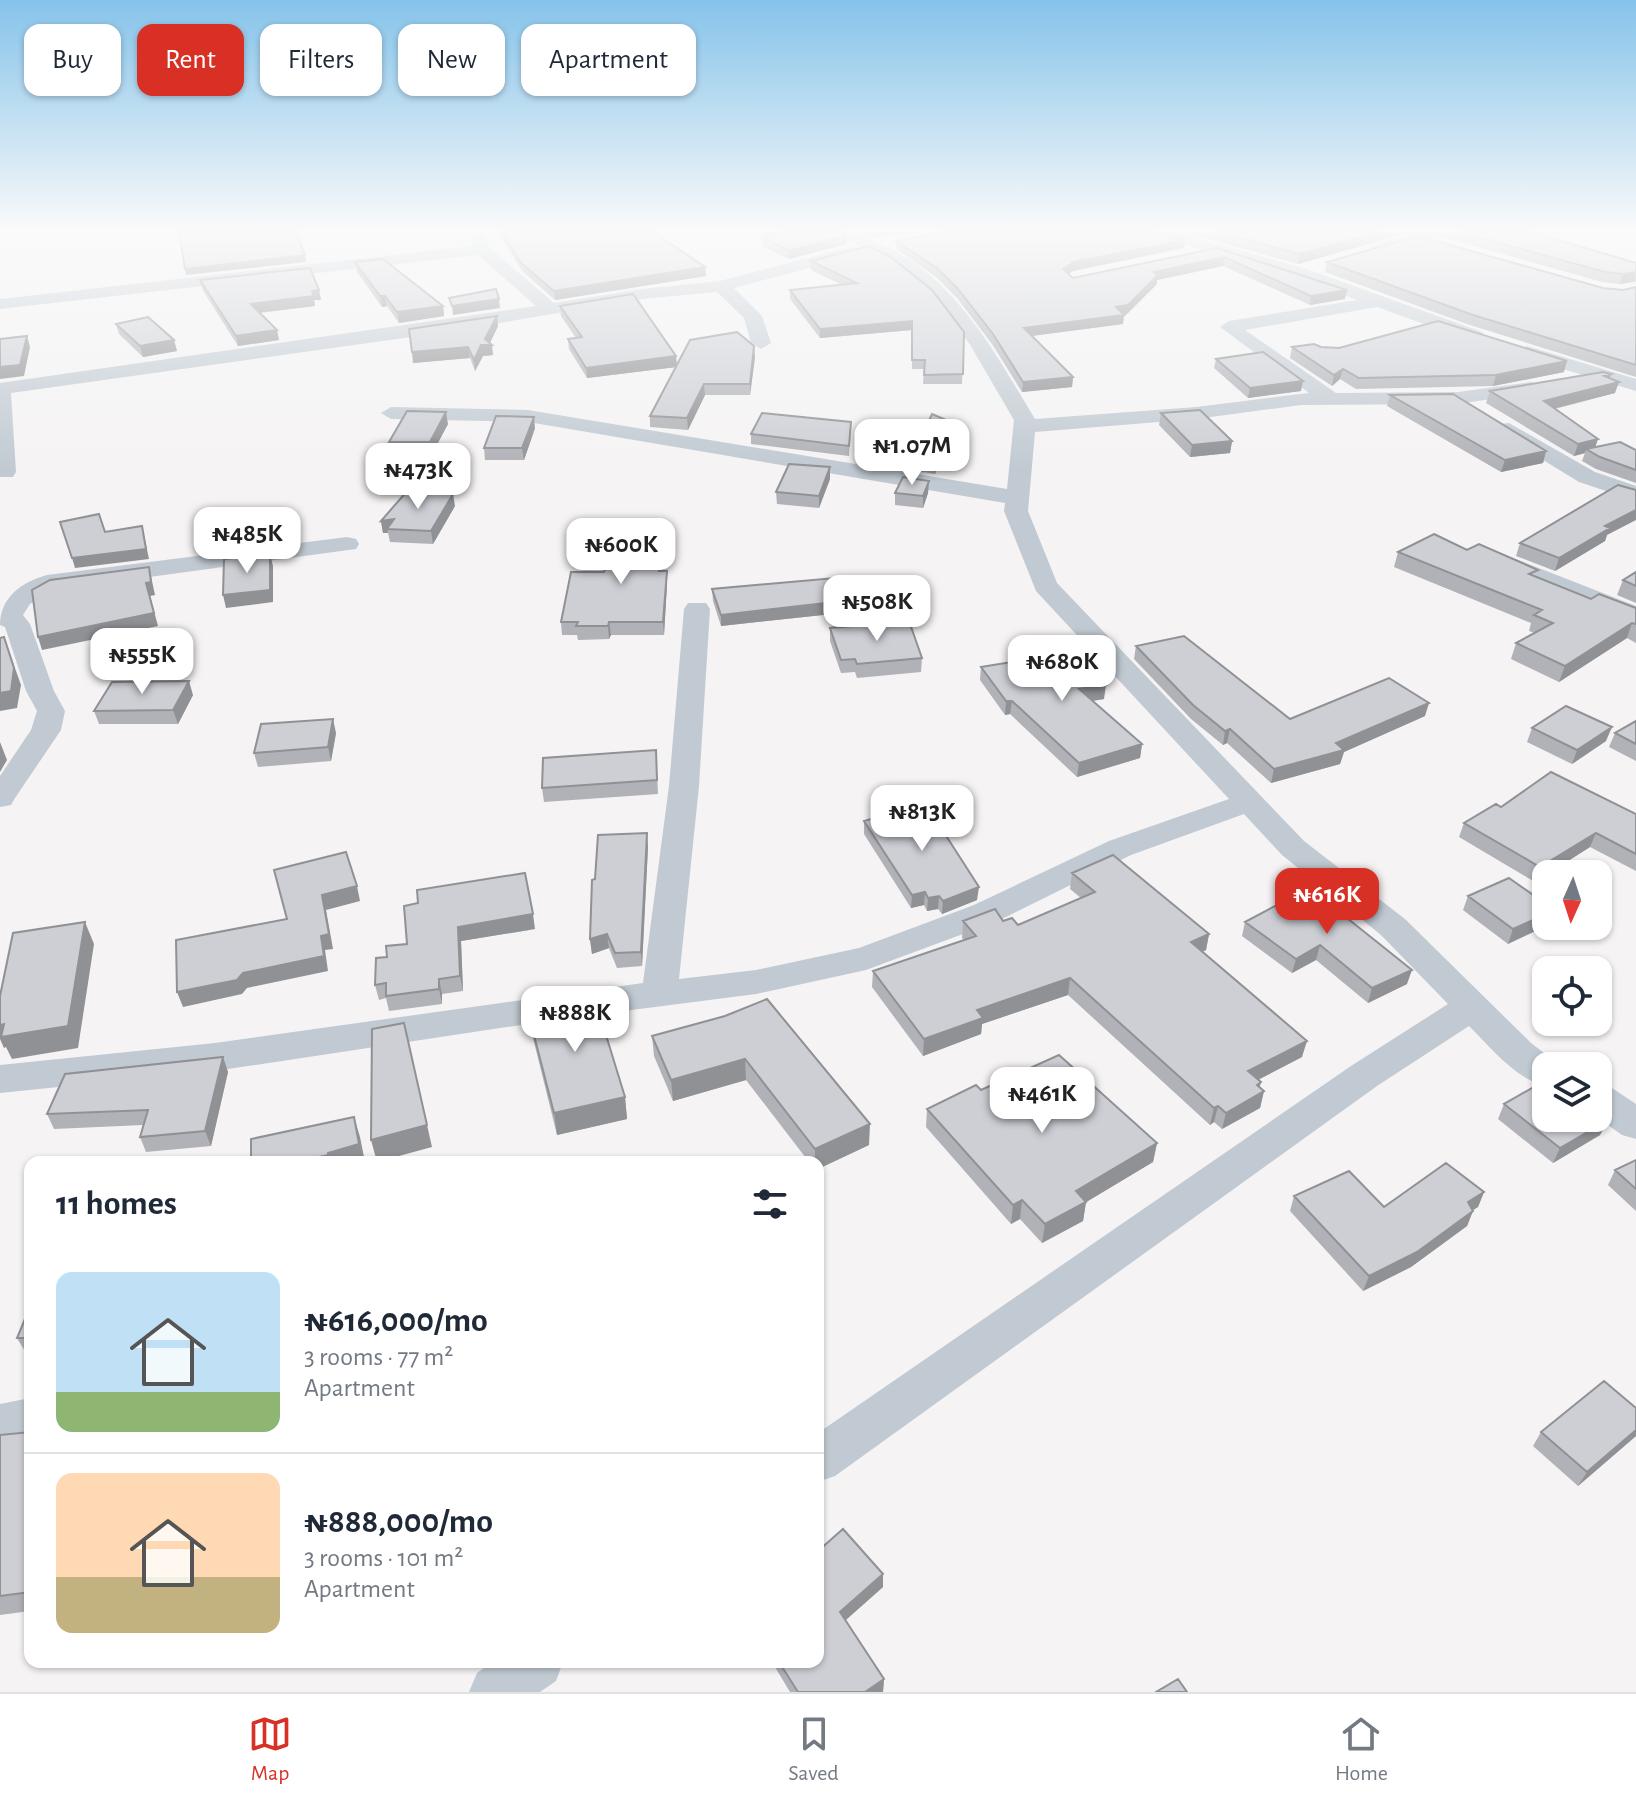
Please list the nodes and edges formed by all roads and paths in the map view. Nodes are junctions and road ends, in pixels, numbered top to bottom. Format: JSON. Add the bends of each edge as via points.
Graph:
{"nodes":[{"id":1,"x":537,"y":311,"type":"edge"},
{"id":2,"x":748,"y":311,"type":"edge"},
{"id":3,"x":954,"y":311,"type":"edge"},
{"id":4,"x":1322,"y":311,"type":"edge"},
{"id":5,"x":1408,"y":311,"type":"edge"},
{"id":6,"x":1488,"y":339,"type":"edge"},
{"id":7,"x":761,"y":343,"type":"dead end"},
{"id":8,"x":1516,"y":348,"type":"edge"},
{"id":9,"x":1601,"y":374,"type":"junction"},
{"id":10,"x":1636,"y":385,"type":"edge"},
{"id":11,"x":0,"y":389,"type":"edge"},
{"id":12,"x":1330,"y":398,"type":"junction"},
{"id":13,"x":1458,"y":398,"type":"junction"},
{"id":14,"x":391,"y":413,"type":"dead end"},
{"id":15,"x":1025,"y":426,"type":"junction"},
{"id":16,"x":5,"y":472,"type":"dead end"},
{"id":17,"x":1636,"y":494,"type":"edge"},
{"id":18,"x":1018,"y":498,"type":"junction"},
{"id":19,"x":347,"y":544,"type":"dead end"},
{"id":20,"x":1493,"y":557,"type":"edge"},
{"id":21,"x":697,"y":609,"type":"dead end"},
{"id":22,"x":1636,"y":615,"type":"edge"},
{"id":23,"x":5,"y":617,"type":"edge"},
{"id":24,"x":0,"y":798,"type":"edge"},
{"id":25,"x":1249,"y":802,"type":"junction"},
{"id":26,"x":660,"y":994,"type":"junction"},
{"id":27,"x":1472,"y":1006,"type":"junction"},
{"id":28,"x":1532,"y":1063,"type":"edge"},
{"id":29,"x":0,"y":1079,"type":"edge"},
{"id":30,"x":1612,"y":1108,"type":"edge"},
{"id":31,"x":1636,"y":1124,"type":"edge"},
{"id":32,"x":24,"y":1420,"type":"edge"},
{"id":33,"x":0,"y":1425,"type":"edge"},
{"id":34,"x":824,"y":1456,"type":"edge"},
{"id":35,"x":529,"y":1668,"type":"edge"},
{"id":36,"x":496,"y":1692,"type":"edge"}],
"edges":[{"from":1,"to":11,"type":"street"},
{"from":2,"to":7,"type":"street"},
{"from":3,"to":15,"type":"street","via":[[978,341]]},
{"from":4,"to":12,"type":"street","via":[[1229,327]]},
{"from":5,"to":6,"type":"street"},
{"from":8,"to":9,"type":"street"},
{"from":9,"to":10,"type":"street"},
{"from":9,"to":13,"type":"street"},
{"from":11,"to":16,"type":"street"},
{"from":12,"to":13,"type":"street"},
{"from":12,"to":15,"type":"street"},
{"from":13,"to":17,"type":"street","via":[[1587,477]]},
{"from":14,"to":18,"type":"street","via":[[528,416]]},
{"from":15,"to":18,"type":"street"},
{"from":18,"to":25,"type":"street","via":[[1016,511],[1045,586]]},
{"from":19,"to":23,"type":"street","via":[[47,583],[20,599]]},
{"from":20,"to":22,"type":"street"},
{"from":21,"to":26,"type":"street"},
{"from":23,"to":24,"type":"street","via":[[17,624],[51,711],[46,730]]},
{"from":25,"to":26,"type":"street","via":[[1120,848],[986,913],[866,958],[756,982]]},
{"from":25,"to":27,"type":"street","via":[[1293,848],[1393,927]]},
{"from":26,"to":29,"type":"street","via":[[215,1057]]},
{"from":27,"to":28,"type":"street"},
{"from":27,"to":34,"type":"street","via":[[1351,1085]]},
{"from":30,"to":31,"type":"street"},
{"from":32,"to":33,"type":"street"},
{"from":35,"to":36,"type":"street"}]}
